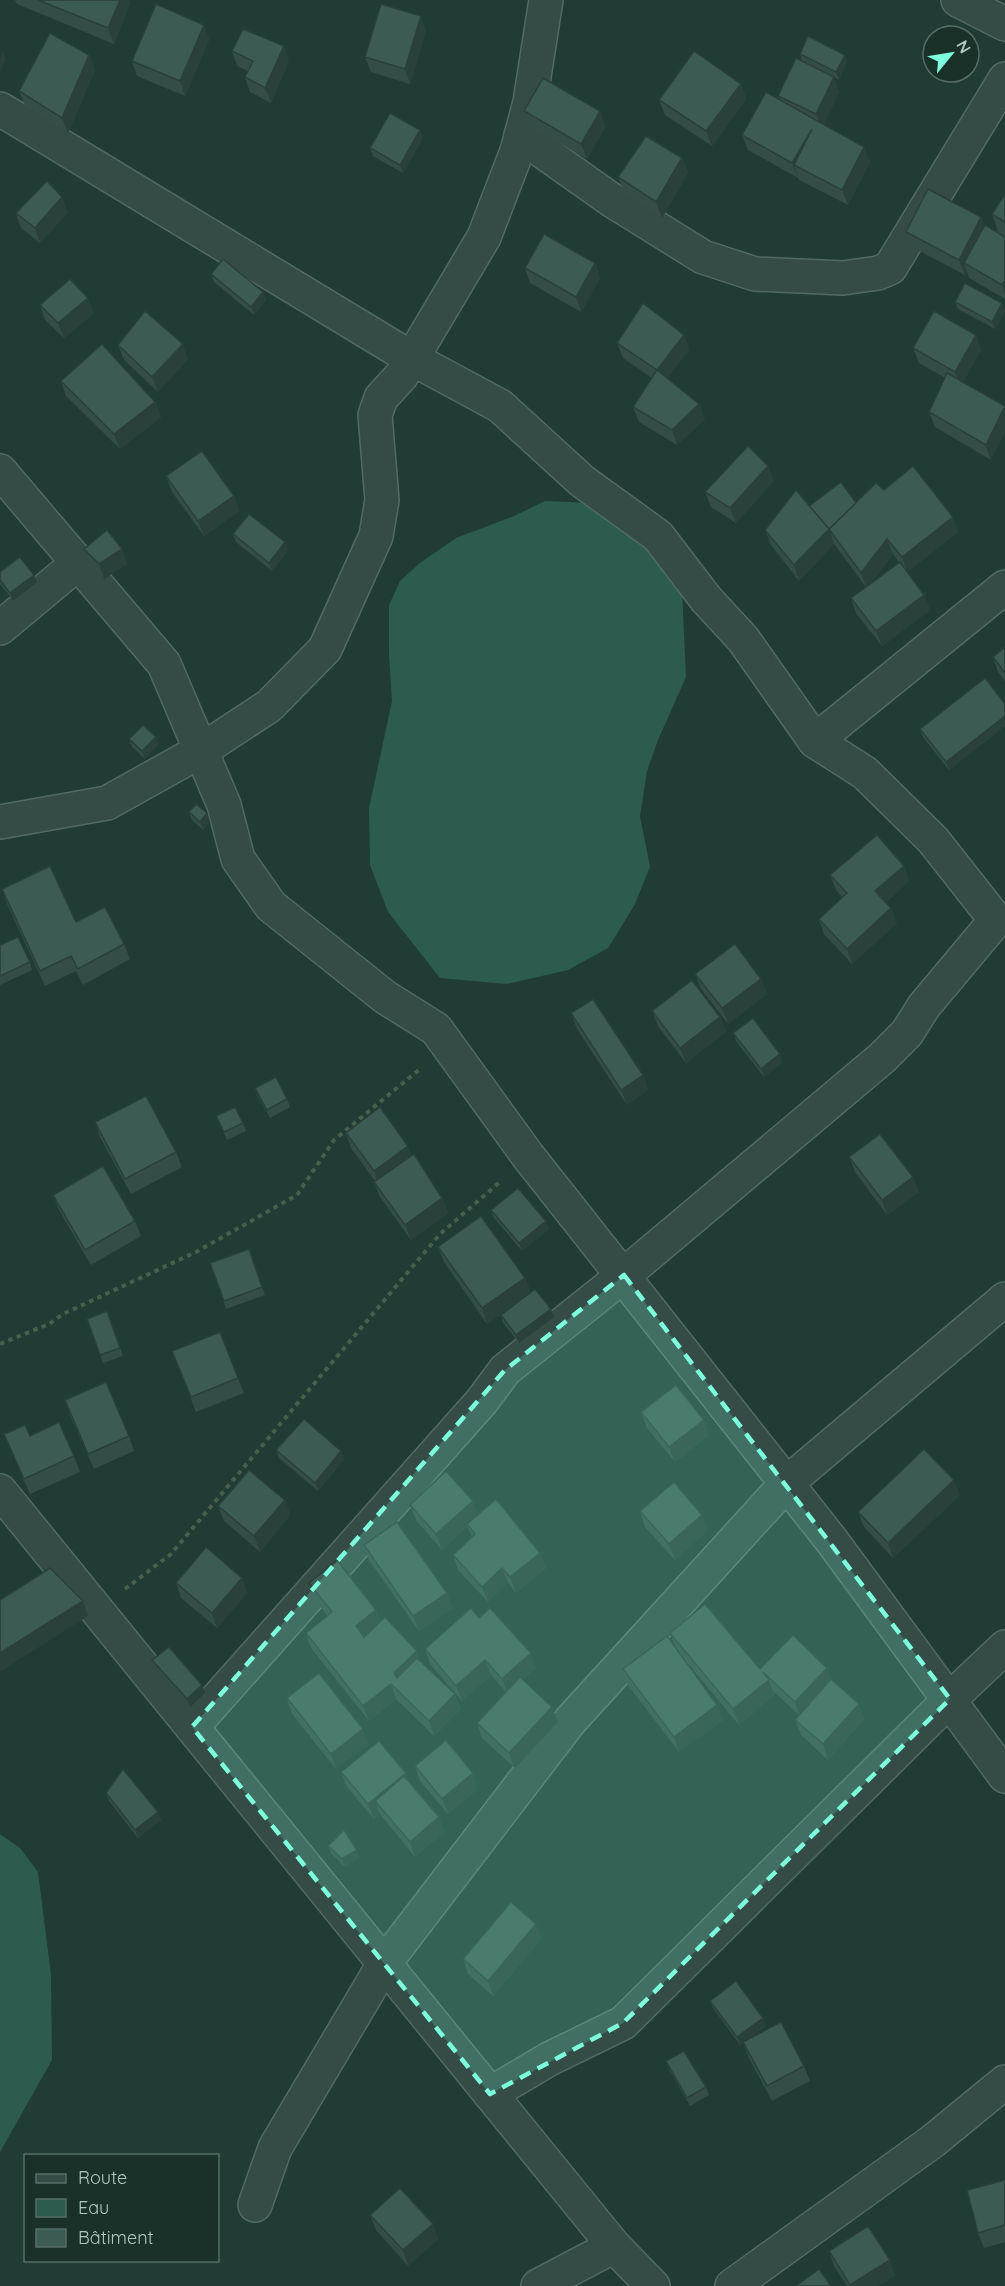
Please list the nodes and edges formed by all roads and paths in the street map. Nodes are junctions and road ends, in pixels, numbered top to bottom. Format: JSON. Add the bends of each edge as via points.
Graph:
{"nodes":[{"id":1,"x":546,"y":0,"type":"edge"},
{"id":2,"x":958,"y":0,"type":"edge"},
{"id":3,"x":1005,"y":24,"type":"edge"},
{"id":4,"x":1005,"y":80,"type":"edge"},
{"id":5,"x":0,"y":109,"type":"edge"},
{"id":6,"x":521,"y":136,"type":"junction"},
{"id":7,"x":411,"y":358,"type":"junction"},
{"id":8,"x":0,"y":471,"type":"edge"},
{"id":9,"x":78,"y":563,"type":"junction"},
{"id":10,"x":1005,"y":587,"type":"edge"},
{"id":11,"x":0,"y":628,"type":"edge"},
{"id":12,"x":815,"y":741,"type":"junction"},
{"id":13,"x":202,"y":750,"type":"junction"},
{"id":14,"x":0,"y":822,"type":"edge"},
{"id":15,"x":448,"y":1045,"type":"junction"},
{"id":16,"x":528,"y":1156,"type":"junction"},
{"id":17,"x":624,"y":1275,"type":"junction"},
{"id":18,"x":1005,"y":1299,"type":"edge"},
{"id":19,"x":0,"y":1344,"type":"edge"},
{"id":20,"x":788,"y":1482,"type":"junction"},
{"id":21,"x":0,"y":1491,"type":"edge"},
{"id":22,"x":98,"y":1611,"type":"junction"},
{"id":23,"x":1005,"y":1647,"type":"edge"},
{"id":24,"x":950,"y":1699,"type":"junction"},
{"id":25,"x":192,"y":1727,"type":"junction"},
{"id":26,"x":1005,"y":1776,"type":"edge"},
{"id":27,"x":384,"y":1964,"type":"junction"},
{"id":28,"x":1005,"y":2082,"type":"edge"},
{"id":29,"x":490,"y":2094,"type":"junction"},
{"id":30,"x":255,"y":2205,"type":"dead end"},
{"id":31,"x":614,"y":2246,"type":"junction"},
{"id":32,"x":538,"y":2286,"type":"edge"},
{"id":33,"x":653,"y":2286,"type":"edge"},
{"id":34,"x":732,"y":2286,"type":"edge"}],
"edges":[{"from":1,"to":6,"type":"street"},
{"from":2,"to":3,"type":"street"},
{"from":4,"to":6,"type":"street","via":[[890,268],[843,278],[754,274],[704,257],[613,201]]},
{"from":5,"to":7,"type":"street"},
{"from":6,"to":7,"type":"street","via":[[484,237]]},
{"from":7,"to":12,"type":"street","via":[[500,406],[582,481],[658,536],[743,639]]},
{"from":7,"to":13,"type":"street","via":[[381,398],[375,415],[382,500],[376,536],[325,649],[269,706]]},
{"from":8,"to":9,"type":"street"},
{"from":9,"to":11,"type":"street"},
{"from":9,"to":13,"type":"street","via":[[164,664]]},
{"from":10,"to":12,"type":"street"},
{"from":12,"to":17,"type":"street","via":[[866,772],[933,840],[996,920],[924,1006],[907,1033],[882,1058]]},
{"from":13,"to":14,"type":"street","via":[[107,803]]},
{"from":13,"to":15,"type":"street","via":[[224,805],[238,859],[271,906],[386,997],[436,1029]]},
{"from":15,"to":16,"type":"street"},
{"from":15,"to":19,"type":"path","via":[[334,1140],[297,1195],[196,1252],[63,1314],[50,1324]]},
{"from":16,"to":17,"type":"street"},
{"from":16,"to":22,"type":"path","via":[[440,1234],[171,1554]]},
{"from":17,"to":20,"type":"street"},
{"from":17,"to":25,"type":"street","via":[[505,1370],[482,1401]]},
{"from":18,"to":20,"type":"street"},
{"from":20,"to":24,"type":"street"},
{"from":20,"to":27,"type":"street","via":[[570,1721]]},
{"from":21,"to":22,"type":"street"},
{"from":22,"to":25,"type":"street"},
{"from":23,"to":24,"type":"street"},
{"from":24,"to":26,"type":"street"},
{"from":24,"to":29,"type":"street","via":[[623,2023],[549,2059]]},
{"from":25,"to":27,"type":"street"},
{"from":27,"to":29,"type":"street"},
{"from":27,"to":30,"type":"street","via":[[275,2148]]},
{"from":28,"to":34,"type":"street","via":[[933,2141]]},
{"from":29,"to":31,"type":"street"},
{"from":31,"to":32,"type":"street"},
{"from":31,"to":33,"type":"street"}]}
